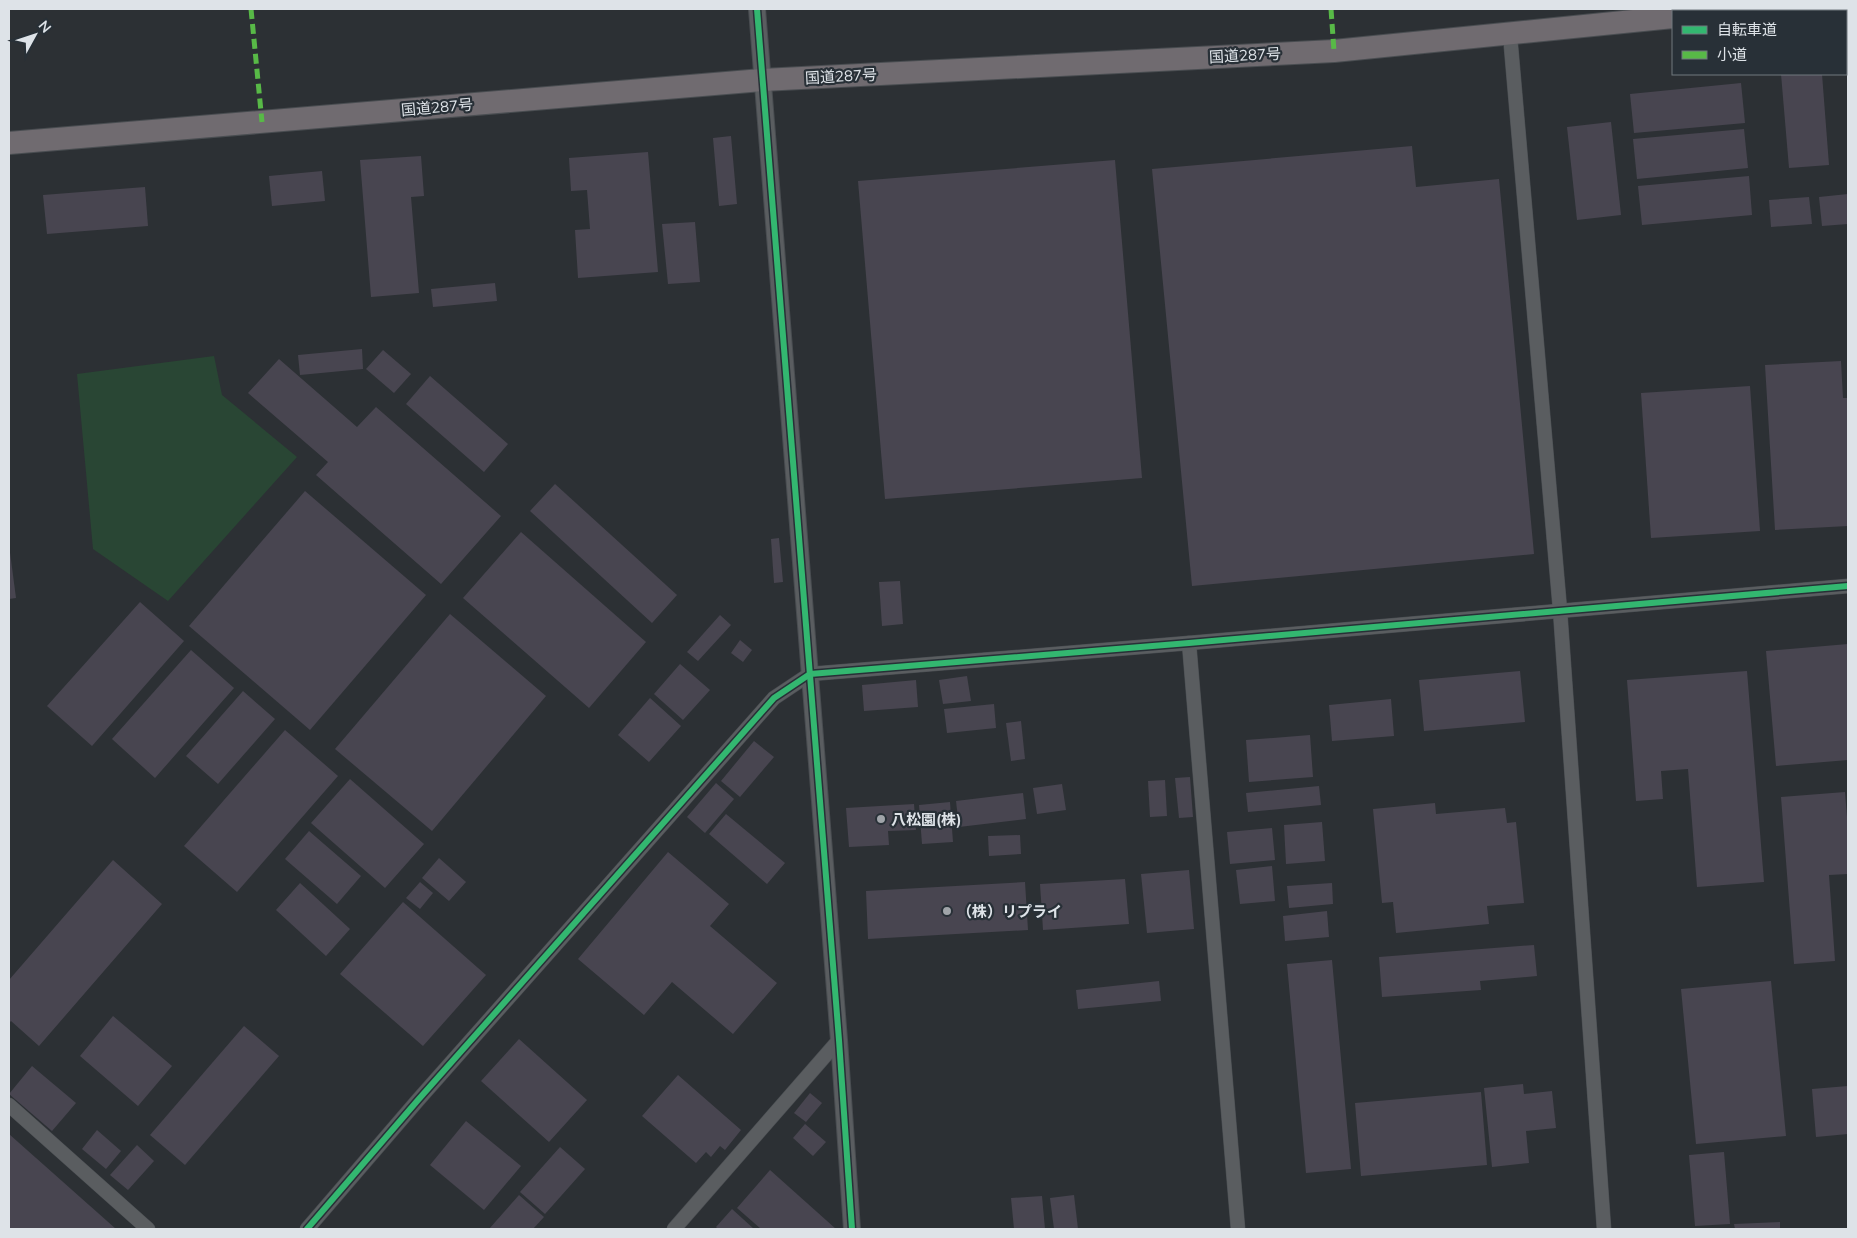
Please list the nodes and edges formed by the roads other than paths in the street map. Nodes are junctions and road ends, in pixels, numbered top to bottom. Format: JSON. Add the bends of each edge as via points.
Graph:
{"nodes":[{"id":1,"x":757,"y":9,"type":"edge"},
{"id":2,"x":1672,"y":17,"type":"edge"},
{"id":3,"x":1510,"y":35,"type":"junction"},
{"id":4,"x":762,"y":80,"type":"junction"},
{"id":5,"x":9,"y":143,"type":"edge"},
{"id":6,"x":1848,"y":586,"type":"edge"},
{"id":7,"x":1560,"y":610,"type":"junction"},
{"id":8,"x":1189,"y":643,"type":"junction"},
{"id":9,"x":810,"y":674,"type":"junction"},
{"id":10,"x":839,"y":1040,"type":"junction"},
{"id":11,"x":9,"y":1105,"type":"edge"},
{"id":12,"x":148,"y":1229,"type":"edge"},
{"id":13,"x":307,"y":1229,"type":"edge"},
{"id":14,"x":674,"y":1229,"type":"edge"},
{"id":15,"x":852,"y":1229,"type":"edge"},
{"id":16,"x":1238,"y":1229,"type":"edge"},
{"id":17,"x":1604,"y":1229,"type":"edge"}],
"edges":[{"from":1,"to":4,"type":"street"},
{"from":2,"to":3,"type":"highway","name":"国道287号"},
{"from":3,"to":4,"type":"highway","name":"国道287号","via":[[1334,51]]},
{"from":3,"to":7,"type":"street"},
{"from":4,"to":5,"type":"highway","name":"国道287号"},
{"from":4,"to":9,"type":"street"},
{"from":6,"to":7,"type":"street"},
{"from":7,"to":8,"type":"street"},
{"from":7,"to":17,"type":"street"},
{"from":8,"to":9,"type":"street"},
{"from":8,"to":16,"type":"street"},
{"from":9,"to":10,"type":"street"},
{"from":9,"to":13,"type":"street","via":[[774,698]]},
{"from":10,"to":14,"type":"street"},
{"from":10,"to":15,"type":"street"},
{"from":11,"to":12,"type":"street"}]}
